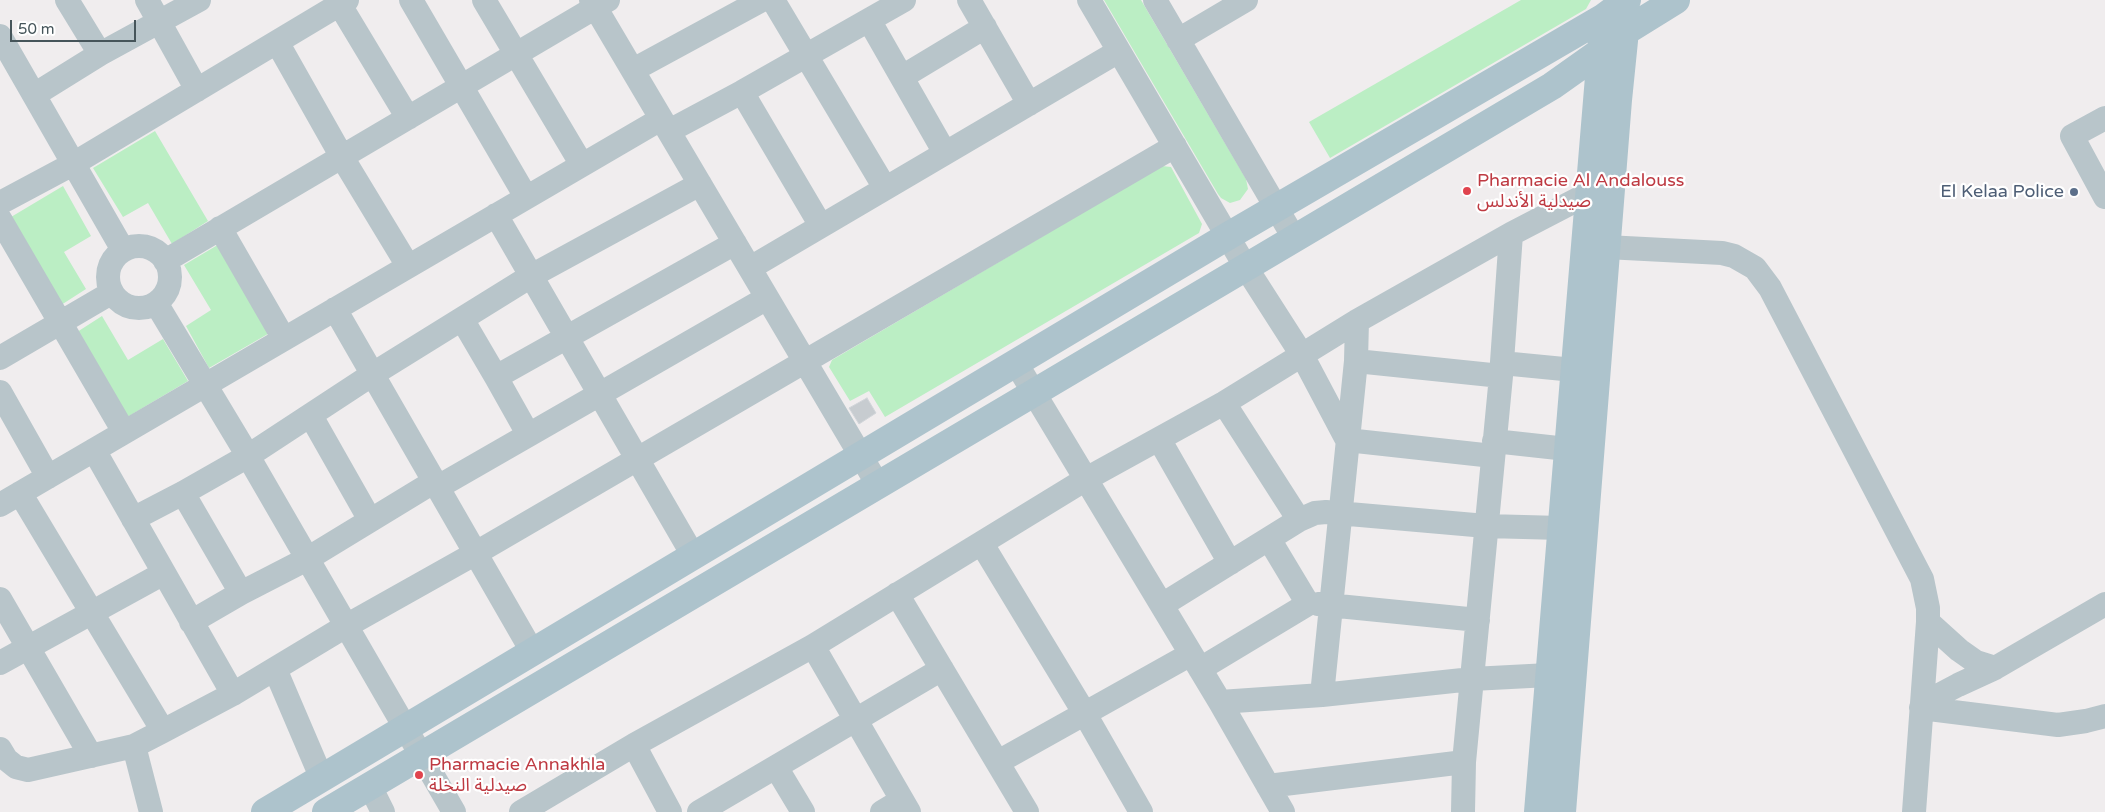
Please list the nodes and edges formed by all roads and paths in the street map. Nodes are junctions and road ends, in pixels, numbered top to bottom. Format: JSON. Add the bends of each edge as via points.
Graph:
{"nodes":[{"id":1,"x":67,"y":0,"type":"edge"},
{"id":2,"x":147,"y":0,"type":"edge"},
{"id":3,"x":199,"y":0,"type":"edge"},
{"id":4,"x":411,"y":0,"type":"edge"},
{"id":5,"x":484,"y":0,"type":"edge"},
{"id":6,"x":762,"y":0,"type":"edge"},
{"id":7,"x":773,"y":0,"type":"edge"},
{"id":8,"x":904,"y":0,"type":"edge"},
{"id":9,"x":969,"y":0,"type":"edge"},
{"id":10,"x":1089,"y":0,"type":"edge"},
{"id":11,"x":1155,"y":0,"type":"edge"},
{"id":12,"x":1246,"y":0,"type":"edge"},
{"id":13,"x":1676,"y":0,"type":"edge"},
{"id":14,"x":344,"y":2,"type":"edge"},
{"id":15,"x":598,"y":2,"type":"edge"},
{"id":16,"x":1620,"y":8,"type":"edge"},
{"id":17,"x":869,"y":20,"type":"junction"},
{"id":18,"x":160,"y":21,"type":"junction"},
{"id":19,"x":985,"y":27,"type":"junction"},
{"id":20,"x":1,"y":40,"type":"edge"},
{"id":21,"x":1178,"y":40,"type":"junction"},
{"id":22,"x":277,"y":42,"type":"junction"},
{"id":23,"x":1119,"y":50,"type":"junction"},
{"id":24,"x":1600,"y":52,"type":"junction"},
{"id":25,"x":100,"y":54,"type":"junction"},
{"id":26,"x":516,"y":54,"type":"junction"},
{"id":27,"x":806,"y":57,"type":"junction"},
{"id":28,"x":633,"y":70,"type":"junction"},
{"id":29,"x":902,"y":77,"type":"junction"},
{"id":30,"x":461,"y":86,"type":"junction"},
{"id":31,"x":1552,"y":86,"type":"junction"},
{"id":32,"x":197,"y":90,"type":"junction"},
{"id":33,"x":742,"y":92,"type":"junction"},
{"id":34,"x":34,"y":95,"type":"junction"},
{"id":35,"x":1596,"y":102,"type":"junction"},
{"id":36,"x":1029,"y":104,"type":"junction"},
{"id":37,"x":408,"y":118,"type":"junction"},
{"id":38,"x":2105,"y":118,"type":"edge"},
{"id":39,"x":665,"y":125,"type":"junction"},
{"id":40,"x":1175,"y":146,"type":"junction"},
{"id":41,"x":945,"y":153,"type":"junction"},
{"id":42,"x":342,"y":157,"type":"junction"},
{"id":43,"x":74,"y":164,"type":"junction"},
{"id":44,"x":582,"y":165,"type":"junction"},
{"id":45,"x":700,"y":184,"type":"junction"},
{"id":46,"x":885,"y":188,"type":"junction"},
{"id":47,"x":1588,"y":194,"type":"junction"},
{"id":48,"x":526,"y":197,"type":"junction"},
{"id":49,"x":2105,"y":197,"type":"edge"},
{"id":50,"x":0,"y":203,"type":"edge"},
{"id":51,"x":1277,"y":209,"type":"junction"},
{"id":52,"x":496,"y":215,"type":"junction"},
{"id":53,"x":0,"y":219,"type":"edge"},
{"id":54,"x":821,"y":226,"type":"junction"},
{"id":55,"x":220,"y":228,"type":"junction"},
{"id":56,"x":1510,"y":234,"type":"junction"},
{"id":57,"x":1228,"y":236,"type":"junction"},
{"id":58,"x":1294,"y":238,"type":"junction"},
{"id":59,"x":735,"y":243,"type":"junction"},
{"id":60,"x":1606,"y":246,"type":"junction"},
{"id":61,"x":123,"y":250,"type":"junction"},
{"id":62,"x":166,"y":261,"type":"junction"},
{"id":63,"x":408,"y":266,"type":"junction"},
{"id":64,"x":1245,"y":266,"type":"junction"},
{"id":65,"x":750,"y":268,"type":"junction"},
{"id":66,"x":531,"y":276,"type":"junction"},
{"id":67,"x":111,"y":292,"type":"junction"},
{"id":68,"x":767,"y":298,"type":"junction"},
{"id":69,"x":156,"y":304,"type":"junction"},
{"id":70,"x":335,"y":309,"type":"junction"},
{"id":71,"x":462,"y":319,"type":"junction"},
{"id":72,"x":1357,"y":321,"type":"junction"},
{"id":73,"x":61,"y":322,"type":"junction"},
{"id":74,"x":566,"y":337,"type":"junction"},
{"id":75,"x":284,"y":339,"type":"junction"},
{"id":76,"x":1302,"y":355,"type":"junction"},
{"id":77,"x":0,"y":358,"type":"edge"},
{"id":78,"x":1356,"y":361,"type":"junction"},
{"id":79,"x":805,"y":362,"type":"junction"},
{"id":80,"x":1016,"y":363,"type":"junction"},
{"id":81,"x":1501,"y":369,"type":"junction"},
{"id":82,"x":1574,"y":370,"type":"junction"},
{"id":83,"x":373,"y":374,"type":"junction"},
{"id":84,"x":496,"y":377,"type":"junction"},
{"id":85,"x":206,"y":385,"type":"junction"},
{"id":86,"x":0,"y":392,"type":"edge"},
{"id":87,"x":1033,"y":392,"type":"junction"},
{"id":88,"x":599,"y":395,"type":"junction"},
{"id":89,"x":1224,"y":403,"type":"junction"},
{"id":90,"x":311,"y":416,"type":"junction"},
{"id":91,"x":124,"y":432,"type":"junction"},
{"id":92,"x":528,"y":434,"type":"junction"},
{"id":93,"x":1159,"y":439,"type":"junction"},
{"id":94,"x":1347,"y":440,"type":"junction"},
{"id":95,"x":1493,"y":448,"type":"junction"},
{"id":96,"x":1567,"y":449,"type":"junction"},
{"id":97,"x":94,"y":450,"type":"junction"},
{"id":98,"x":248,"y":456,"type":"junction"},
{"id":99,"x":861,"y":457,"type":"junction"},
{"id":100,"x":637,"y":460,"type":"junction"},
{"id":101,"x":48,"y":477,"type":"junction"},
{"id":102,"x":1086,"y":479,"type":"junction"},
{"id":103,"x":437,"y":484,"type":"junction"},
{"id":104,"x":878,"y":485,"type":"junction"},
{"id":105,"x":183,"y":493,"type":"junction"},
{"id":106,"x":10,"y":499,"type":"edge"},
{"id":107,"x":1341,"y":513,"type":"junction"},
{"id":108,"x":133,"y":519,"type":"junction"},
{"id":109,"x":370,"y":520,"type":"junction"},
{"id":110,"x":1299,"y":520,"type":"junction"},
{"id":111,"x":1486,"y":526,"type":"junction"},
{"id":112,"x":1561,"y":528,"type":"junction"},
{"id":113,"x":1269,"y":538,"type":"junction"},
{"id":114,"x":982,"y":544,"type":"junction"},
{"id":115,"x":476,"y":553,"type":"junction"},
{"id":116,"x":694,"y":557,"type":"junction"},
{"id":117,"x":307,"y":559,"type":"junction"},
{"id":118,"x":1230,"y":563,"type":"junction"},
{"id":119,"x":164,"y":573,"type":"junction"},
{"id":120,"x":241,"y":593,"type":"junction"},
{"id":121,"x":897,"y":594,"type":"junction"},
{"id":122,"x":0,"y":599,"type":"edge"},
{"id":123,"x":1308,"y":604,"type":"junction"},
{"id":124,"x":2105,"y":604,"type":"edge"},
{"id":125,"x":1332,"y":605,"type":"junction"},
{"id":126,"x":1162,"y":606,"type":"junction"},
{"id":127,"x":91,"y":614,"type":"junction"},
{"id":128,"x":1478,"y":620,"type":"junction"},
{"id":129,"x":192,"y":622,"type":"junction"},
{"id":130,"x":1928,"y":622,"type":"junction"},
{"id":131,"x":346,"y":626,"type":"junction"},
{"id":132,"x":813,"y":646,"type":"junction"},
{"id":133,"x":29,"y":648,"type":"junction"},
{"id":134,"x":533,"y":652,"type":"junction"},
{"id":135,"x":1196,"y":662,"type":"junction"},
{"id":136,"x":0,"y":663,"type":"edge"},
{"id":137,"x":1995,"y":668,"type":"junction"},
{"id":138,"x":275,"y":669,"type":"junction"},
{"id":139,"x":942,"y":669,"type":"junction"},
{"id":140,"x":1549,"y":675,"type":"junction"},
{"id":141,"x":1472,"y":679,"type":"junction"},
{"id":142,"x":233,"y":694,"type":"junction"},
{"id":143,"x":1322,"y":695,"type":"junction"},
{"id":144,"x":1220,"y":702,"type":"junction"},
{"id":145,"x":1921,"y":706,"type":"junction"},
{"id":146,"x":1085,"y":714,"type":"junction"},
{"id":147,"x":2105,"y":716,"type":"edge"},
{"id":148,"x":856,"y":719,"type":"junction"},
{"id":149,"x":406,"y":728,"type":"junction"},
{"id":150,"x":163,"y":731,"type":"junction"},
{"id":151,"x":634,"y":745,"type":"junction"},
{"id":152,"x":134,"y":746,"type":"junction"},
{"id":153,"x":0,"y":749,"type":"edge"},
{"id":154,"x":422,"y":755,"type":"junction"},
{"id":155,"x":91,"y":756,"type":"junction"},
{"id":156,"x":998,"y":762,"type":"junction"},
{"id":157,"x":1464,"y":762,"type":"junction"},
{"id":158,"x":776,"y":767,"type":"junction"},
{"id":159,"x":322,"y":778,"type":"junction"},
{"id":160,"x":370,"y":786,"type":"junction"},
{"id":161,"x":1268,"y":786,"type":"junction"},
{"id":162,"x":555,"y":803,"type":"edge"},
{"id":163,"x":898,"y":808,"type":"edge"},
{"id":164,"x":151,"y":812,"type":"edge"},
{"id":165,"x":265,"y":812,"type":"edge"},
{"id":166,"x":326,"y":812,"type":"edge"},
{"id":167,"x":383,"y":812,"type":"edge"},
{"id":168,"x":454,"y":812,"type":"edge"},
{"id":169,"x":521,"y":812,"type":"edge"},
{"id":170,"x":670,"y":812,"type":"edge"},
{"id":171,"x":699,"y":812,"type":"edge"},
{"id":172,"x":803,"y":812,"type":"edge"},
{"id":173,"x":1027,"y":812,"type":"edge"},
{"id":174,"x":1141,"y":812,"type":"edge"},
{"id":175,"x":1283,"y":812,"type":"edge"},
{"id":176,"x":1463,"y":812,"type":"edge"},
{"id":177,"x":1538,"y":812,"type":"edge"},
{"id":178,"x":1562,"y":812,"type":"edge"},
{"id":179,"x":1914,"y":812,"type":"edge"}],
"edges":[{"from":1,"to":25,"type":"street"},
{"from":2,"to":18,"type":"street"},
{"from":3,"to":18,"type":"street"},
{"from":4,"to":30,"type":"street"},
{"from":5,"to":26,"type":"street"},
{"from":6,"to":28,"type":"street"},
{"from":7,"to":27,"type":"street"},
{"from":8,"to":17,"type":"street"},
{"from":9,"to":19,"type":"street"},
{"from":10,"to":23,"type":"street"},
{"from":11,"to":21,"type":"street"},
{"from":12,"to":21,"type":"street"},
{"from":13,"to":16,"type":"main road"},
{"from":14,"to":22,"type":"street"},
{"from":14,"to":37,"type":"street"},
{"from":15,"to":26,"type":"street"},
{"from":15,"to":28,"type":"street"},
{"from":16,"to":24,"type":"main road"},
{"from":16,"to":51,"type":"main road"},
{"from":16,"to":60,"type":"main road","via":[[1618,100]]},
{"from":17,"to":27,"type":"street"},
{"from":17,"to":29,"type":"street"},
{"from":18,"to":25,"type":"street"},
{"from":18,"to":32,"type":"street"},
{"from":19,"to":29,"type":"street"},
{"from":19,"to":36,"type":"street"},
{"from":20,"to":34,"type":"street"},
{"from":21,"to":51,"type":"street"},
{"from":22,"to":32,"type":"street"},
{"from":22,"to":42,"type":"street"},
{"from":23,"to":36,"type":"street"},
{"from":23,"to":40,"type":"street"},
{"from":24,"to":31,"type":"main road"},
{"from":24,"to":35,"type":"main road"},
{"from":25,"to":34,"type":"street"},
{"from":26,"to":30,"type":"street"},
{"from":26,"to":44,"type":"street"},
{"from":27,"to":33,"type":"street"},
{"from":27,"to":46,"type":"street"},
{"from":28,"to":39,"type":"street"},
{"from":29,"to":41,"type":"street"},
{"from":30,"to":37,"type":"street"},
{"from":30,"to":48,"type":"street"},
{"from":31,"to":35,"type":"main road","via":[[1571,84]]},
{"from":31,"to":58,"type":"main road"},
{"from":32,"to":43,"type":"street"},
{"from":33,"to":39,"type":"street"},
{"from":33,"to":54,"type":"street"},
{"from":34,"to":43,"type":"street"},
{"from":35,"to":47,"type":"main road"},
{"from":36,"to":41,"type":"street"},
{"from":37,"to":42,"type":"street"},
{"from":38,"to":49,"type":"street","via":[[2072,136]]},
{"from":39,"to":44,"type":"street"},
{"from":39,"to":45,"type":"street"},
{"from":40,"to":57,"type":"street"},
{"from":40,"to":79,"type":"street"},
{"from":41,"to":46,"type":"street"},
{"from":42,"to":55,"type":"street"},
{"from":42,"to":63,"type":"street"},
{"from":43,"to":50,"type":"street"},
{"from":43,"to":61,"type":"street"},
{"from":44,"to":48,"type":"street"},
{"from":45,"to":59,"type":"street"},
{"from":45,"to":66,"type":"street"},
{"from":46,"to":54,"type":"street"},
{"from":47,"to":56,"type":"street"},
{"from":47,"to":82,"type":"main road"},
{"from":48,"to":52,"type":"street"},
{"from":51,"to":57,"type":"main road"},
{"from":51,"to":58,"type":"street"},
{"from":52,"to":63,"type":"street"},
{"from":52,"to":66,"type":"street"},
{"from":53,"to":73,"type":"street"},
{"from":54,"to":65,"type":"street"},
{"from":55,"to":62,"type":"street"},
{"from":55,"to":75,"type":"street"},
{"from":56,"to":72,"type":"street"},
{"from":56,"to":81,"type":"street"},
{"from":57,"to":64,"type":"street"},
{"from":57,"to":80,"type":"main road"},
{"from":58,"to":64,"type":"main road"},
{"from":59,"to":65,"type":"street"},
{"from":59,"to":74,"type":"street"},
{"from":60,"to":130,"type":"street","via":[[1722,253],[1746,261],[1763,277],[1916,566],[1926,593]]},
{"from":60,"to":178,"type":"main road"},
{"from":61,"to":62,"type":"street","via":[[142,246],[159,253]]},
{"from":61,"to":67,"type":"street","via":[[110,264],[108,283]]},
{"from":62,"to":69,"type":"street","via":[[170,270],[168,288]]},
{"from":63,"to":70,"type":"street"},
{"from":64,"to":76,"type":"street"},
{"from":64,"to":87,"type":"main road"},
{"from":65,"to":68,"type":"street"},
{"from":66,"to":71,"type":"street"},
{"from":66,"to":74,"type":"street"},
{"from":67,"to":69,"type":"street","via":[[118,301],[136,309]]},
{"from":67,"to":73,"type":"street"},
{"from":68,"to":79,"type":"street"},
{"from":68,"to":88,"type":"street"},
{"from":69,"to":85,"type":"street"},
{"from":70,"to":75,"type":"street"},
{"from":70,"to":83,"type":"street"},
{"from":71,"to":83,"type":"street"},
{"from":71,"to":84,"type":"street"},
{"from":72,"to":76,"type":"street"},
{"from":72,"to":78,"type":"street"},
{"from":73,"to":77,"type":"street"},
{"from":73,"to":91,"type":"street"},
{"from":74,"to":84,"type":"street"},
{"from":74,"to":88,"type":"street"},
{"from":75,"to":85,"type":"street"},
{"from":76,"to":89,"type":"street"},
{"from":76,"to":94,"type":"street"},
{"from":78,"to":81,"type":"street"},
{"from":78,"to":94,"type":"street"},
{"from":79,"to":99,"type":"street"},
{"from":79,"to":100,"type":"street"},
{"from":80,"to":87,"type":"street"},
{"from":80,"to":99,"type":"main road"},
{"from":81,"to":82,"type":"street"},
{"from":81,"to":95,"type":"street"},
{"from":82,"to":96,"type":"main road"},
{"from":83,"to":90,"type":"street"},
{"from":83,"to":103,"type":"street"},
{"from":84,"to":92,"type":"street"},
{"from":85,"to":91,"type":"street"},
{"from":85,"to":98,"type":"street"},
{"from":86,"to":101,"type":"street"},
{"from":87,"to":102,"type":"street"},
{"from":87,"to":104,"type":"main road"},
{"from":88,"to":92,"type":"street"},
{"from":88,"to":100,"type":"street"},
{"from":89,"to":93,"type":"street"},
{"from":89,"to":110,"type":"street"},
{"from":90,"to":98,"type":"street"},
{"from":90,"to":109,"type":"street"},
{"from":91,"to":97,"type":"street"},
{"from":92,"to":103,"type":"street"},
{"from":93,"to":102,"type":"street"},
{"from":93,"to":118,"type":"street"},
{"from":94,"to":95,"type":"street"},
{"from":94,"to":107,"type":"street"},
{"from":95,"to":96,"type":"street"},
{"from":95,"to":111,"type":"street"},
{"from":96,"to":112,"type":"main road"},
{"from":97,"to":101,"type":"street"},
{"from":97,"to":108,"type":"street"},
{"from":98,"to":105,"type":"street"},
{"from":98,"to":117,"type":"street"},
{"from":99,"to":104,"type":"street"},
{"from":99,"to":116,"type":"main road"},
{"from":100,"to":115,"type":"street"},
{"from":100,"to":116,"type":"street"},
{"from":101,"to":106,"type":"street"},
{"from":102,"to":114,"type":"street"},
{"from":102,"to":126,"type":"street"},
{"from":103,"to":109,"type":"street"},
{"from":103,"to":115,"type":"street"},
{"from":104,"to":154,"type":"main road"},
{"from":105,"to":108,"type":"street"},
{"from":105,"to":120,"type":"street"},
{"from":106,"to":127,"type":"street"},
{"from":107,"to":110,"type":"street","via":[[1315,513]]},
{"from":107,"to":111,"type":"street"},
{"from":107,"to":125,"type":"street"},
{"from":108,"to":119,"type":"street"},
{"from":109,"to":117,"type":"street"},
{"from":110,"to":113,"type":"street"},
{"from":111,"to":112,"type":"street"},
{"from":111,"to":128,"type":"street"},
{"from":112,"to":140,"type":"main road"},
{"from":113,"to":118,"type":"street"},
{"from":113,"to":123,"type":"street"},
{"from":114,"to":121,"type":"street"},
{"from":114,"to":146,"type":"street"},
{"from":115,"to":131,"type":"street"},
{"from":115,"to":134,"type":"street"},
{"from":116,"to":134,"type":"main road"},
{"from":117,"to":120,"type":"street"},
{"from":117,"to":131,"type":"street"},
{"from":118,"to":126,"type":"street"},
{"from":119,"to":127,"type":"street"},
{"from":119,"to":129,"type":"street"},
{"from":120,"to":129,"type":"street"},
{"from":121,"to":132,"type":"street"},
{"from":121,"to":139,"type":"street"},
{"from":122,"to":133,"type":"street"},
{"from":123,"to":125,"type":"street"},
{"from":123,"to":135,"type":"street"},
{"from":124,"to":137,"type":"street"},
{"from":125,"to":128,"type":"street"},
{"from":125,"to":143,"type":"street"},
{"from":126,"to":135,"type":"street"},
{"from":127,"to":133,"type":"street"},
{"from":127,"to":150,"type":"street"},
{"from":128,"to":141,"type":"street"},
{"from":129,"to":142,"type":"street"},
{"from":130,"to":137,"type":"street","via":[[1976,662]]},
{"from":130,"to":145,"type":"street"},
{"from":131,"to":138,"type":"street"},
{"from":131,"to":149,"type":"street"},
{"from":132,"to":148,"type":"street"},
{"from":132,"to":151,"type":"street"},
{"from":133,"to":136,"type":"street"},
{"from":133,"to":155,"type":"street"},
{"from":134,"to":149,"type":"main road"},
{"from":135,"to":144,"type":"street"},
{"from":135,"to":146,"type":"street"},
{"from":137,"to":145,"type":"street"},
{"from":138,"to":142,"type":"street"},
{"from":138,"to":159,"type":"street"},
{"from":139,"to":148,"type":"street"},
{"from":139,"to":156,"type":"street"},
{"from":140,"to":141,"type":"street"},
{"from":140,"to":177,"type":"main road"},
{"from":141,"to":143,"type":"street"},
{"from":141,"to":157,"type":"street"},
{"from":142,"to":150,"type":"street"},
{"from":143,"to":144,"type":"street"},
{"from":144,"to":161,"type":"street"},
{"from":145,"to":147,"type":"street","via":[[2058,725]]},
{"from":145,"to":179,"type":"street"},
{"from":146,"to":156,"type":"street"},
{"from":146,"to":174,"type":"street"},
{"from":148,"to":158,"type":"street"},
{"from":148,"to":163,"type":"street"},
{"from":149,"to":154,"type":"street"},
{"from":149,"to":159,"type":"main road"},
{"from":150,"to":152,"type":"street"},
{"from":151,"to":162,"type":"street"},
{"from":151,"to":170,"type":"street"},
{"from":152,"to":155,"type":"street"},
{"from":152,"to":164,"type":"street"},
{"from":153,"to":155,"type":"street","via":[[16,768],[28,770]]},
{"from":154,"to":160,"type":"main road"},
{"from":154,"to":168,"type":"street"},
{"from":156,"to":173,"type":"street"},
{"from":157,"to":161,"type":"street"},
{"from":157,"to":176,"type":"street"},
{"from":158,"to":171,"type":"street"},
{"from":158,"to":172,"type":"street"},
{"from":159,"to":165,"type":"main road"},
{"from":160,"to":166,"type":"main road"},
{"from":160,"to":167,"type":"street"},
{"from":161,"to":175,"type":"street"},
{"from":162,"to":169,"type":"street"}]}
